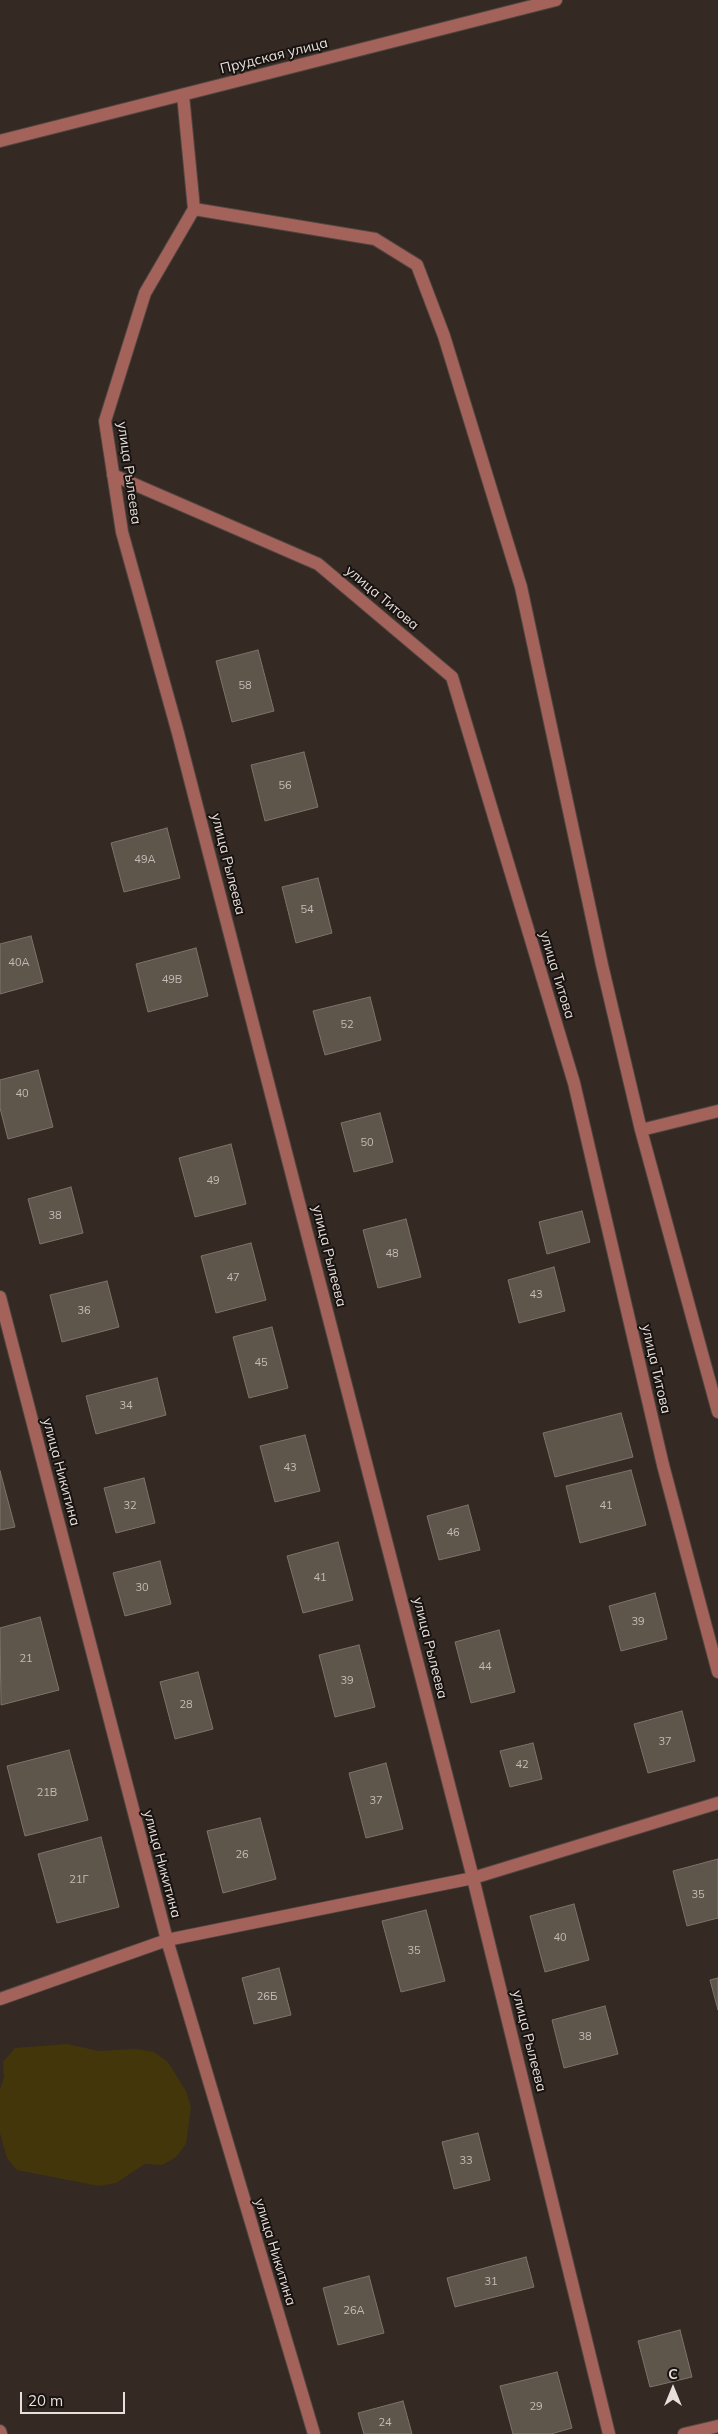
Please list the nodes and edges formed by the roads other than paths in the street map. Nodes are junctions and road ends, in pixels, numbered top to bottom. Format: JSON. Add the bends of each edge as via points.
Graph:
{"nodes":[{"id":1,"x":556,"y":0,"type":"edge"},
{"id":2,"x":183,"y":95,"type":"junction"},
{"id":3,"x":0,"y":141,"type":"edge"},
{"id":4,"x":194,"y":209,"type":"junction"},
{"id":5,"x":113,"y":475,"type":"junction"},
{"id":6,"x":718,"y":1111,"type":"edge"},
{"id":7,"x":641,"y":1130,"type":"junction"},
{"id":8,"x":0,"y":1296,"type":"edge"},
{"id":9,"x":718,"y":1412,"type":"edge"},
{"id":10,"x":718,"y":1672,"type":"edge"},
{"id":11,"x":718,"y":1803,"type":"edge"},
{"id":12,"x":473,"y":1878,"type":"junction"},
{"id":13,"x":167,"y":1940,"type":"junction"},
{"id":14,"x":0,"y":1999,"type":"edge"},
{"id":15,"x":718,"y":2426,"type":"edge"},
{"id":16,"x":314,"y":2434,"type":"edge"},
{"id":17,"x":609,"y":2434,"type":"edge"},
{"id":18,"x":684,"y":2434,"type":"edge"}],
"edges":[{"from":1,"to":2,"type":"street","name":"Прудская улица"},
{"from":2,"to":3,"type":"street","name":"Прудская улица"},
{"from":2,"to":4,"type":"street"},
{"from":4,"to":5,"type":"street","name":"улица Рылеева","via":[[145,292],[105,421]]},
{"from":4,"to":7,"type":"street","via":[[375,239],[417,265],[444,336],[521,586],[602,965]]},
{"from":5,"to":10,"type":"street","name":"улица Титова","via":[[318,564],[452,677],[574,1083],[663,1465]]},
{"from":5,"to":12,"type":"street","name":"улица Рылеева","via":[[122,532],[181,742]]},
{"from":6,"to":7,"type":"street"},
{"from":7,"to":9,"type":"street"},
{"from":8,"to":13,"type":"street","name":"улица Никитина"},
{"from":11,"to":12,"type":"street"},
{"from":12,"to":13,"type":"street"},
{"from":12,"to":17,"type":"street","name":"улица Рылеева"},
{"from":13,"to":14,"type":"street"},
{"from":13,"to":16,"type":"street","name":"улица Никитина"},
{"from":15,"to":18,"type":"street"}]}
